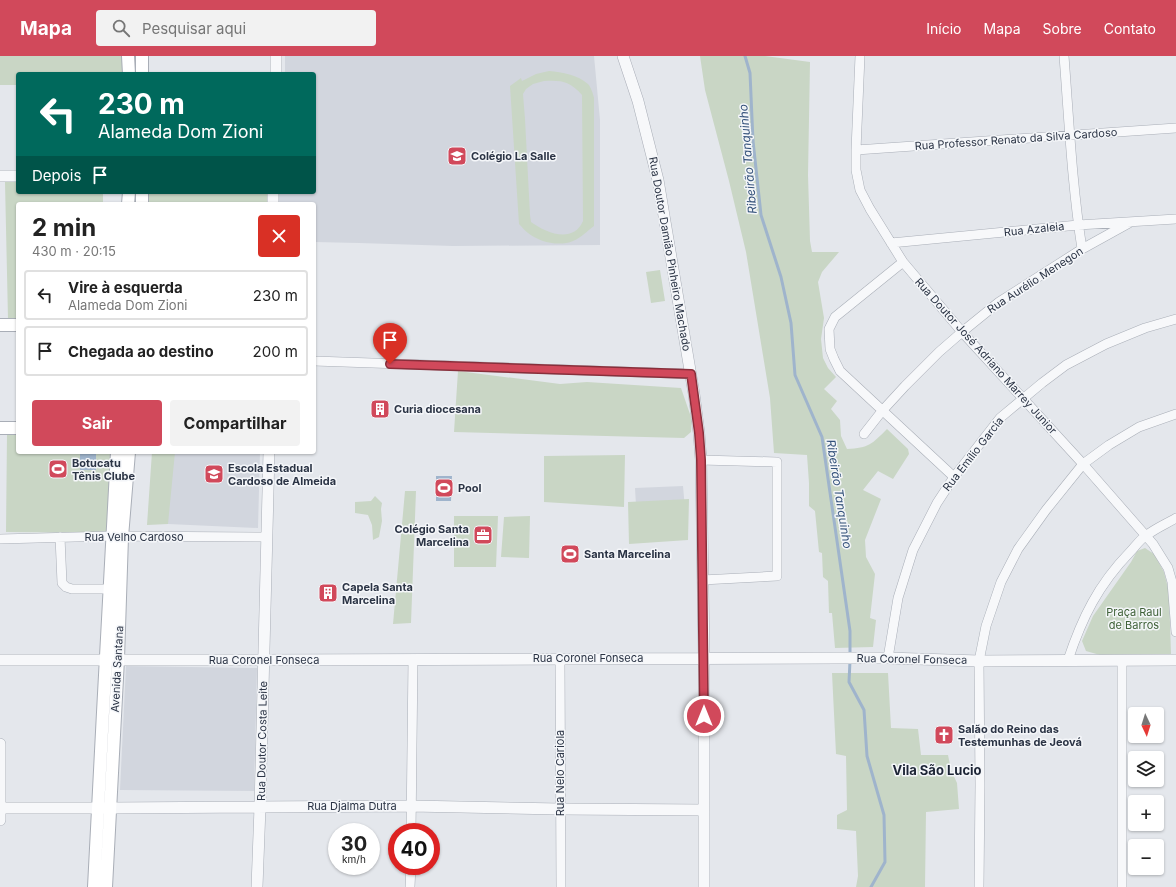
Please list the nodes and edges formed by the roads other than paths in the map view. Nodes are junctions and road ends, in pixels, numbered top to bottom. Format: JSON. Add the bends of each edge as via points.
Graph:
{"nodes":[{"id":1,"x":128,"y":56,"type":"edge"},
{"id":2,"x":142,"y":56,"type":"edge"},
{"id":3,"x":276,"y":56,"type":"edge"},
{"id":4,"x":623,"y":56,"type":"edge"},
{"id":5,"x":860,"y":56,"type":"edge"},
{"id":6,"x":1064,"y":56,"type":"edge"},
{"id":7,"x":129,"y":72,"type":"edge"},
{"id":8,"x":142,"y":72,"type":"edge"},
{"id":9,"x":276,"y":72,"type":"edge"},
{"id":10,"x":1176,"y":128,"type":"edge"},
{"id":11,"x":1070,"y":135,"type":"junction"},
{"id":12,"x":856,"y":150,"type":"junction"},
{"id":13,"x":0,"y":176,"type":"edge"},
{"id":14,"x":16,"y":176,"type":"edge"},
{"id":15,"x":1176,"y":219,"type":"edge"},
{"id":16,"x":1130,"y":223,"type":"junction"},
{"id":17,"x":1078,"y":225,"type":"junction"},
{"id":18,"x":892,"y":243,"type":"junction"},
{"id":19,"x":1082,"y":249,"type":"junction"},
{"id":20,"x":903,"y":262,"type":"junction"},
{"id":21,"x":1176,"y":320,"type":"edge"},
{"id":22,"x":0,"y":325,"type":"edge"},
{"id":23,"x":16,"y":325,"type":"edge"},
{"id":24,"x":962,"y":332,"type":"junction"},
{"id":25,"x":316,"y":361,"type":"edge"},
{"id":26,"x":691,"y":374,"type":"junction"},
{"id":27,"x":1023,"y":399,"type":"junction"},
{"id":28,"x":882,"y":411,"type":"junction"},
{"id":29,"x":1176,"y":414,"type":"edge"},
{"id":30,"x":0,"y":428,"type":"edge"},
{"id":31,"x":16,"y":428,"type":"edge"},
{"id":32,"x":864,"y":434,"type":"dead end"},
{"id":33,"x":117,"y":454,"type":"edge"},
{"id":34,"x":129,"y":454,"type":"edge"},
{"id":35,"x":269,"y":454,"type":"edge"},
{"id":36,"x":701,"y":460,"type":"junction"},
{"id":37,"x":1083,"y":464,"type":"junction"},
{"id":38,"x":954,"y":477,"type":"junction"},
{"id":39,"x":1176,"y":518,"type":"edge"},
{"id":40,"x":1146,"y":535,"type":"junction"},
{"id":41,"x":117,"y":536,"type":"junction"},
{"id":42,"x":60,"y":537,"type":"junction"},
{"id":43,"x":267,"y":537,"type":"junction"},
{"id":44,"x":0,"y":539,"type":"edge"},
{"id":45,"x":702,"y":580,"type":"junction"},
{"id":46,"x":108,"y":589,"type":"junction"},
{"id":47,"x":1176,"y":632,"type":"edge"},
{"id":48,"x":560,"y":658,"type":"junction"},
{"id":49,"x":704,"y":658,"type":"junction"},
{"id":50,"x":888,"y":658,"type":"junction"},
{"id":51,"x":112,"y":659,"type":"junction"},
{"id":52,"x":413,"y":659,"type":"junction"},
{"id":53,"x":0,"y":660,"type":"edge"},
{"id":54,"x":264,"y":660,"type":"junction"},
{"id":55,"x":1068,"y":660,"type":"junction"},
{"id":56,"x":1122,"y":660,"type":"junction"},
{"id":57,"x":1176,"y":660,"type":"edge"},
{"id":58,"x":979,"y":661,"type":"junction"},
{"id":59,"x":0,"y":744,"type":"edge"},
{"id":60,"x":411,"y":806,"type":"junction"},
{"id":61,"x":260,"y":807,"type":"junction"},
{"id":62,"x":0,"y":808,"type":"edge"},
{"id":63,"x":105,"y":808,"type":"junction"},
{"id":64,"x":560,"y":809,"type":"junction"},
{"id":65,"x":704,"y":810,"type":"junction"},
{"id":66,"x":0,"y":820,"type":"edge"},
{"id":67,"x":411,"y":823,"type":"edge"},
{"id":68,"x":410,"y":875,"type":"edge"},
{"id":69,"x":94,"y":887,"type":"edge"},
{"id":70,"x":106,"y":887,"type":"edge"},
{"id":71,"x":257,"y":887,"type":"edge"},
{"id":72,"x":410,"y":887,"type":"edge"},
{"id":73,"x":561,"y":887,"type":"edge"},
{"id":74,"x":704,"y":887,"type":"edge"},
{"id":75,"x":979,"y":887,"type":"edge"},
{"id":76,"x":1122,"y":887,"type":"edge"}],
"edges":[{"from":1,"to":7,"type":"main road"},
{"from":2,"to":8,"type":"main road"},
{"from":3,"to":9,"type":"street"},
{"from":4,"to":26,"type":"street","name":"Rua Doutor Damião Pinheiro Machado","via":[[638,101],[658,180]]},
{"from":5,"to":12,"type":"street","name":"Rua Doutor José Adriano Marrey Junior"},
{"from":6,"to":11,"type":"street"},
{"from":10,"to":11,"type":"street","name":"Rua Professor Renato da Silva Cardoso"},
{"from":11,"to":12,"type":"street","name":"Rua Professor Renato da Silva Cardoso"},
{"from":11,"to":17,"type":"street"},
{"from":12,"to":18,"type":"street","name":"Rua Doutor José Adriano Marrey Junior","via":[[860,190]]},
{"from":13,"to":14,"type":"street"},
{"from":15,"to":16,"type":"street","name":"Rua Azaleia"},
{"from":16,"to":17,"type":"street","name":"Rua Azaleia"},
{"from":16,"to":19,"type":"street","name":"Rua Aurélio Menegon"},
{"from":17,"to":18,"type":"street","name":"Rua Azaleia"},
{"from":17,"to":19,"type":"street"},
{"from":18,"to":20,"type":"street","name":"Rua Doutor José Adriano Marrey Junior"},
{"from":19,"to":24,"type":"street","name":"Rua Aurélio Menegon","via":[[999,302]]},
{"from":20,"to":24,"type":"street","name":"Rua Doutor José Adriano Marrey Junior"},
{"from":20,"to":28,"type":"street","via":[[835,317],[829,329],[830,349],[840,371]]},
{"from":21,"to":27,"type":"street","name":"Rua Emílio Garcia","via":[[1145,328],[1106,344],[1066,365]]},
{"from":22,"to":23,"type":"main road"},
{"from":24,"to":27,"type":"street","name":"Rua Doutor José Adriano Marrey Junior"},
{"from":24,"to":28,"type":"street","name":"Rua Aurélio Menegon","via":[[904,386]]},
{"from":25,"to":26,"type":"street"},
{"from":26,"to":36,"type":"street","name":"Rua Doutor Damião Pinheiro Machado"},
{"from":27,"to":37,"type":"street","name":"Rua Doutor José Adriano Marrey Junior"},
{"from":27,"to":38,"type":"street","name":"Rua Emílio Garcia","via":[[1000,418]]},
{"from":28,"to":32,"type":"street","name":"Rua Aurélio Menegon"},
{"from":28,"to":38,"type":"street"},
{"from":29,"to":37,"type":"street","via":[[1139,427]]},
{"from":30,"to":31,"type":"main road"},
{"from":33,"to":41,"type":"main road","name":"Avenida Santana"},
{"from":34,"to":41,"type":"main road","name":"Avenida Santana"},
{"from":35,"to":43,"type":"street","name":"Rua Doutor Costa Leite"},
{"from":36,"to":45,"type":"street","name":"Rua Doutor Damião Pinheiro Machado"},
{"from":36,"to":45,"type":"street","via":[[777,462],[777,576]]},
{"from":37,"to":40,"type":"street","name":"Rua Doutor José Adriano Marrey Junior"},
{"from":37,"to":58,"type":"street","via":[[1018,549],[1001,582],[986,626]]},
{"from":38,"to":50,"type":"street","name":"Rua Emílio Garcia","via":[[937,503],[913,550],[898,598]]},
{"from":39,"to":40,"type":"street"},
{"from":40,"to":47,"type":"street","name":"Rua Doutor José Adriano Marrey Junior","via":[[1168,568],[1172,582]]},
{"from":40,"to":55,"type":"street","via":[[1103,584],[1089,607]]},
{"from":41,"to":42,"type":"street","name":"Rua Velho Cardoso"},
{"from":41,"to":43,"type":"street","name":"Rua Velho Cardoso"},
{"from":41,"to":46,"type":"main road","name":"Avenida Santana"},
{"from":41,"to":51,"type":"main road","name":"Avenida Santana"},
{"from":42,"to":44,"type":"street","name":"Rua Velho Cardoso"},
{"from":42,"to":46,"type":"street","via":[[62,583],[72,589]]},
{"from":43,"to":54,"type":"street","name":"Rua Doutor Costa Leite"},
{"from":45,"to":49,"type":"street","name":"Rua Doutor Damião Pinheiro Machado"},
{"from":46,"to":51,"type":"main road","name":"Avenida Santana"},
{"from":48,"to":49,"type":"street","name":"Rua Coronel Fonseca"},
{"from":48,"to":52,"type":"street","name":"Rua Coronel Fonseca"},
{"from":48,"to":64,"type":"street","name":"Rua Nelo Cariola"},
{"from":49,"to":50,"type":"street","name":"Rua Coronel Fonseca"},
{"from":49,"to":65,"type":"street","name":"Rua Doutor Damião Pinheiro Machado"},
{"from":50,"to":58,"type":"street","name":"Rua Coronel Fonseca"},
{"from":51,"to":53,"type":"street","name":"Rua Coronel Fonseca"},
{"from":51,"to":54,"type":"street","name":"Rua Coronel Fonseca"},
{"from":51,"to":63,"type":"main road","name":"Avenida Santana"},
{"from":52,"to":54,"type":"street","name":"Rua Coronel Fonseca"},
{"from":52,"to":60,"type":"street"},
{"from":54,"to":61,"type":"street","name":"Rua Doutor Costa Leite"},
{"from":55,"to":56,"type":"street","name":"Rua Coronel Fonseca"},
{"from":55,"to":58,"type":"street","name":"Rua Coronel Fonseca"},
{"from":56,"to":57,"type":"street","name":"Rua Coronel Fonseca"},
{"from":56,"to":76,"type":"street"},
{"from":58,"to":75,"type":"street"},
{"from":59,"to":62,"type":"street"},
{"from":60,"to":61,"type":"street","name":"Rua Djalma Dutra"},
{"from":60,"to":64,"type":"street","name":"Rua Djalma Dutra"},
{"from":60,"to":67,"type":"street"},
{"from":61,"to":63,"type":"street","name":"Rua Djalma Dutra"},
{"from":61,"to":71,"type":"street","name":"Rua Doutor Costa Leite"},
{"from":62,"to":63,"type":"street","name":"Rua Djalma Dutra"},
{"from":62,"to":66,"type":"street"},
{"from":63,"to":69,"type":"main road","name":"Avenida Santana"},
{"from":63,"to":70,"type":"main road","name":"Avenida Santana"},
{"from":64,"to":65,"type":"street","name":"Rua Djalma Dutra"},
{"from":64,"to":73,"type":"street","name":"Rua Nelo Cariola"},
{"from":65,"to":74,"type":"street","name":"Rua Doutor Damião Pinheiro Machado"},
{"from":68,"to":72,"type":"street"}]}
